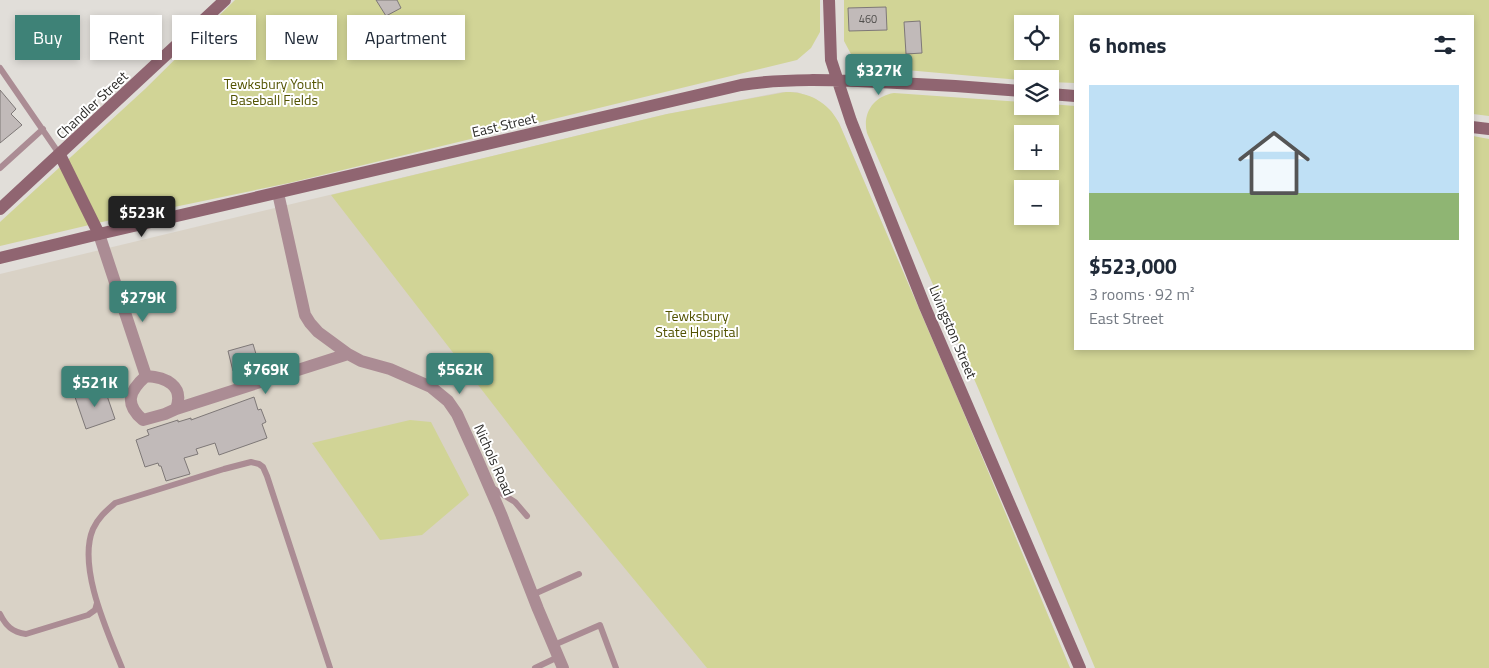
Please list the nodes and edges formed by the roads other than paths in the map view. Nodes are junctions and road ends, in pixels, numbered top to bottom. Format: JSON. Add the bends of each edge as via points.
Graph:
{"nodes":[{"id":1,"x":225,"y":0,"type":"edge"},
{"id":2,"x":829,"y":0,"type":"edge"},
{"id":3,"x":0,"y":68,"type":"edge"},
{"id":4,"x":837,"y":80,"type":"junction"},
{"id":5,"x":1014,"y":90,"type":"edge"},
{"id":6,"x":1059,"y":95,"type":"edge"},
{"id":7,"x":1074,"y":96,"type":"edge"},
{"id":8,"x":1474,"y":127,"type":"edge"},
{"id":9,"x":1489,"y":129,"type":"edge"},
{"id":10,"x":43,"y":130,"type":"junction"},
{"id":11,"x":60,"y":155,"type":"junction"},
{"id":12,"x":0,"y":168,"type":"edge"},
{"id":13,"x":278,"y":193,"type":"junction"},
{"id":14,"x":1,"y":206,"type":"edge"},
{"id":15,"x":99,"y":234,"type":"junction"},
{"id":16,"x":0,"y":258,"type":"edge"},
{"id":17,"x":348,"y":354,"type":"junction"},
{"id":18,"x":146,"y":376,"type":"junction"},
{"id":19,"x":176,"y":409,"type":"junction"},
{"id":20,"x":488,"y":485,"type":"junction"},
{"id":21,"x":527,"y":516,"type":"dead end"},
{"id":22,"x":579,"y":574,"type":"dead end"},
{"id":23,"x":532,"y":595,"type":"junction"},
{"id":24,"x":97,"y":603,"type":"junction"},
{"id":25,"x":0,"y":614,"type":"edge"},
{"id":26,"x":558,"y":657,"type":"edge"},
{"id":27,"x":122,"y":668,"type":"edge"},
{"id":28,"x":330,"y":668,"type":"edge"},
{"id":29,"x":535,"y":668,"type":"edge"},
{"id":30,"x":616,"y":668,"type":"edge"},
{"id":31,"x":1080,"y":668,"type":"edge"}],
"edges":[{"from":1,"to":11,"type":"street","name":"Chandler Street"},
{"from":2,"to":4,"type":"street","name":"Livingston Street","via":[[831,60]]},
{"from":3,"to":10,"type":"lane"},
{"from":4,"to":5,"type":"street","name":"East Street"},
{"from":4,"to":13,"type":"street","name":"East Street","via":[[741,85]]},
{"from":4,"to":31,"type":"street","name":"Livingston Street","via":[[900,247]]},
{"from":6,"to":7,"type":"street"},
{"from":8,"to":9,"type":"street"},
{"from":10,"to":11,"type":"lane"},
{"from":10,"to":12,"type":"lane"},
{"from":11,"to":14,"type":"street","name":"Chandler Street"},
{"from":11,"to":15,"type":"street"},
{"from":13,"to":15,"type":"street","name":"East Street"},
{"from":13,"to":17,"type":"street","name":"Nichols Road","via":[[305,314],[318,332]]},
{"from":15,"to":16,"type":"street","name":"East Street"},
{"from":15,"to":18,"type":"street"},
{"from":17,"to":19,"type":"street"},
{"from":17,"to":20,"type":"street","name":"Nichols Road","via":[[390,369],[440,393],[457,414]]},
{"from":18,"to":19,"type":"street","via":[[165,378],[177,390],[179,402]]},
{"from":18,"to":19,"type":"street","via":[[131,394],[136,414],[143,420]]},
{"from":20,"to":21,"type":"lane","via":[[515,502]]},
{"from":20,"to":23,"type":"street","name":"Nichols Road"},
{"from":22,"to":23,"type":"lane"},
{"from":23,"to":26,"type":"street","name":"Nichols Road"},
{"from":24,"to":25,"type":"lane","via":[[95,610],[88,615],[26,634],[5,624]]},
{"from":24,"to":27,"type":"lane"},
{"from":24,"to":28,"type":"lane","via":[[89,544],[92,530],[102,514],[115,503],[255,462],[263,467],[267,476]]},
{"from":26,"to":29,"type":"lane"},
{"from":26,"to":30,"type":"lane","via":[[600,626]]}]}
